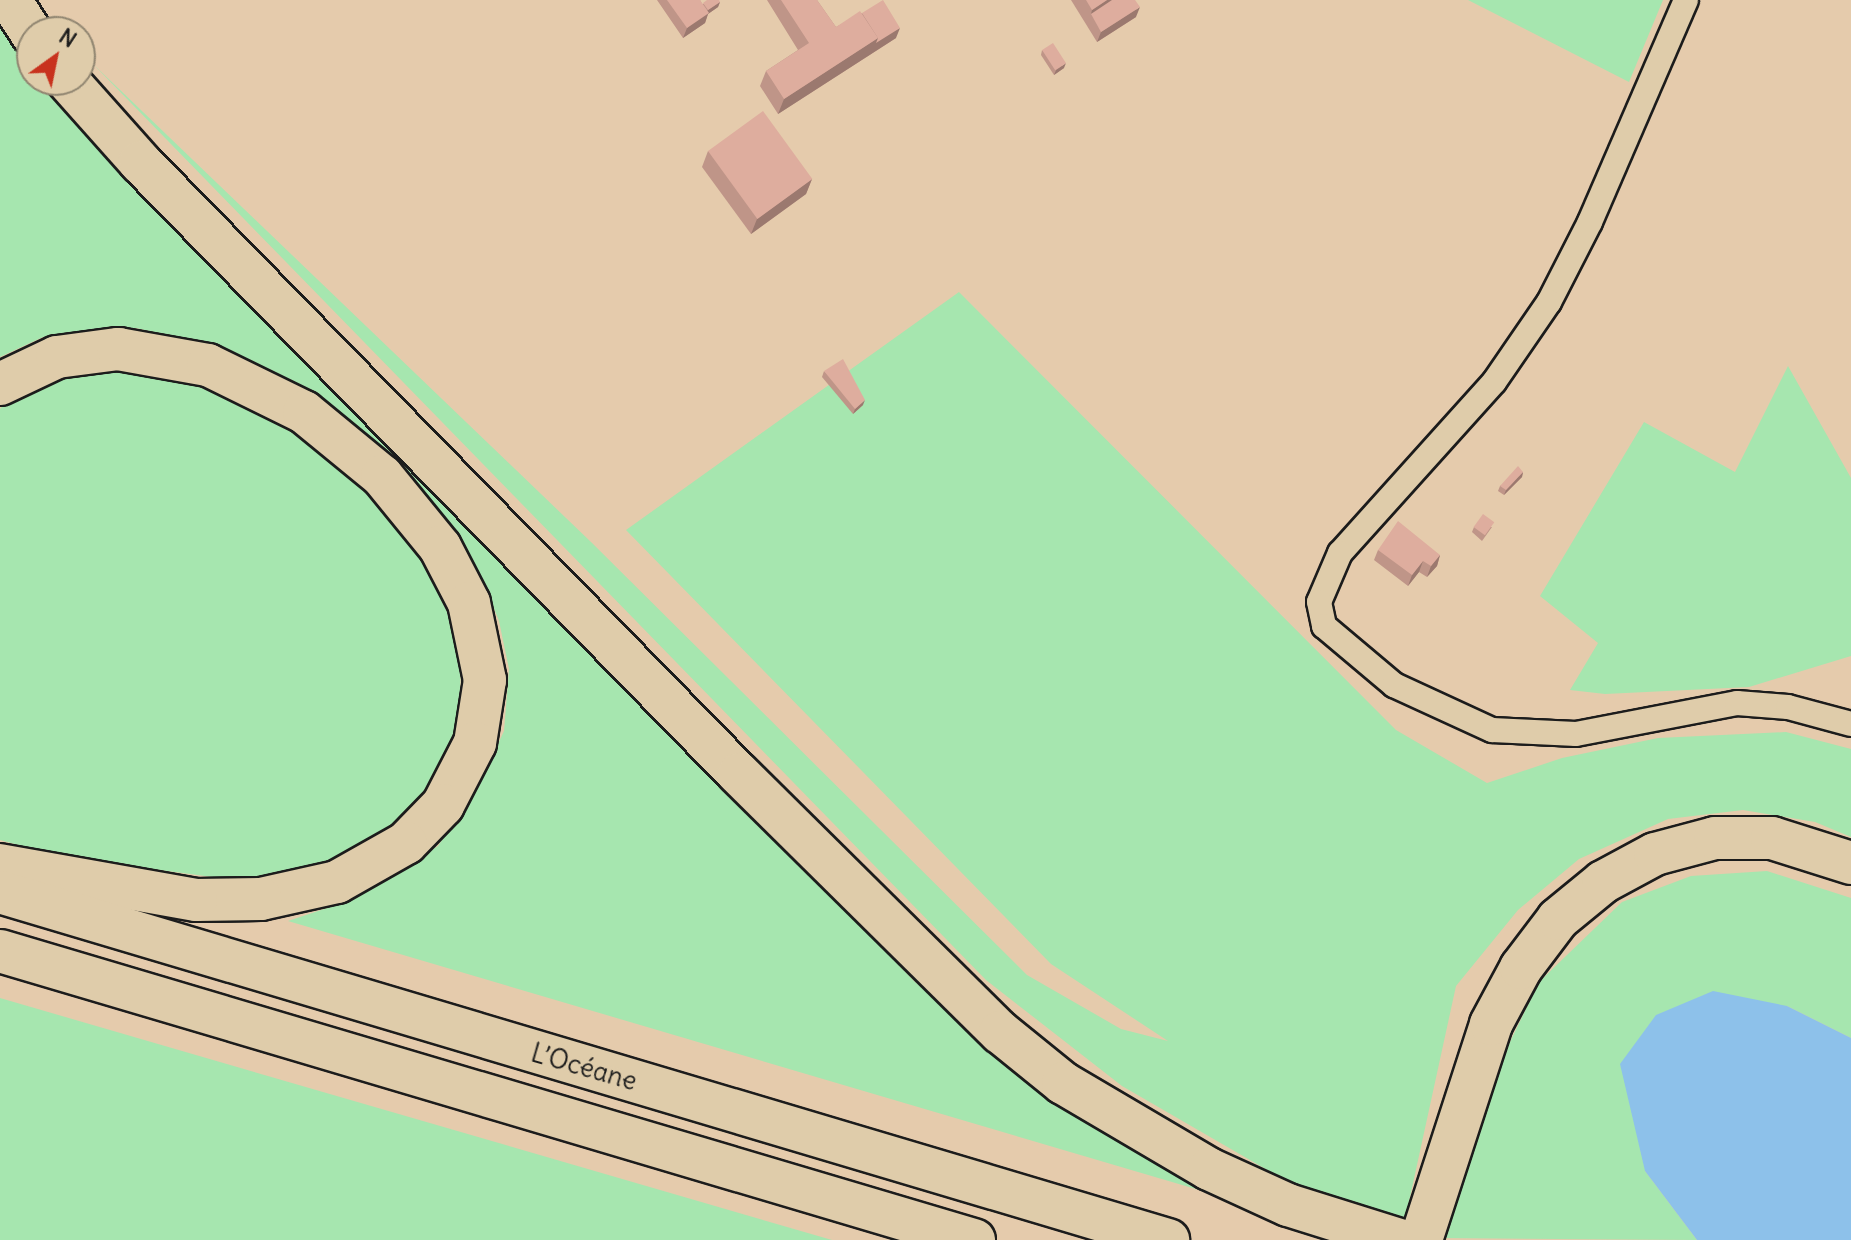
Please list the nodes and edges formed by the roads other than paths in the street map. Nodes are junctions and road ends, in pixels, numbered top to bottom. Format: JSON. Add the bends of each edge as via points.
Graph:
{"nodes":[{"id":1,"x":1686,"y":0,"type":"edge"},
{"id":2,"x":81,"y":96,"type":"edge"},
{"id":3,"x":0,"y":384,"type":"edge"},
{"id":4,"x":1851,"y":724,"type":"edge"},
{"id":5,"x":1851,"y":863,"type":"edge"},
{"id":6,"x":0,"y":865,"type":"edge"},
{"id":7,"x":0,"y":892,"type":"edge"},
{"id":8,"x":0,"y":951,"type":"edge"},
{"id":9,"x":1425,"y":1225,"type":"edge"},
{"id":10,"x":974,"y":1240,"type":"edge"},
{"id":11,"x":1168,"y":1240,"type":"edge"},
{"id":12,"x":1400,"y":1240,"type":"edge"}],
"edges":[{"from":1,"to":4,"type":"street","via":[[1590,222],[1549,302],[1494,382],[1340,553],[1319,602],[1324,626],[1394,685],[1492,730],[1576,734],[1737,703],[1788,707]]},
{"from":2,"to":12,"type":"highway","via":[[728,764],[1000,1032],[1063,1083],[1209,1169],[1288,1205]]},
{"from":3,"to":6,"type":"highway","via":[[69,354],[150,351],[208,365],[304,412],[382,476],[440,547],[469,603],[485,680],[475,743],[443,805],[406,843],[337,882],[261,899],[196,900]]},
{"from":5,"to":9,"type":"highway","via":[[1772,838],[1715,838],[1655,854],[1591,891],[1558,919],[1521,968],[1491,1024]]},
{"from":7,"to":11,"type":"highway","name":"L’Océane"},
{"from":8,"to":10,"type":"highway","name":"L’Océane"}]}
